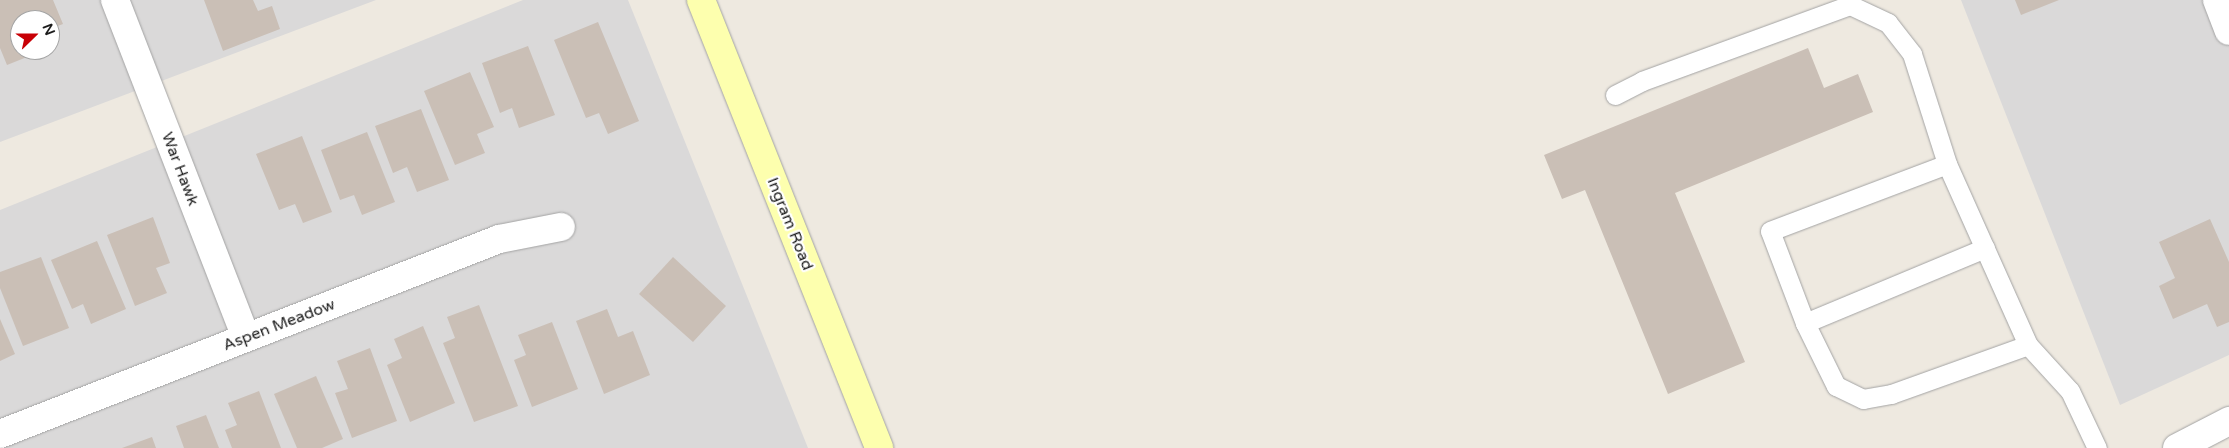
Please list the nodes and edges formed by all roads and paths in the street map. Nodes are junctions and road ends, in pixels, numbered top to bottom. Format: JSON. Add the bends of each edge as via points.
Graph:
{"nodes":[{"id":1,"x":115,"y":0,"type":"edge"},
{"id":2,"x":701,"y":0,"type":"edge"},
{"id":3,"x":2217,"y":0,"type":"edge"},
{"id":4,"x":2229,"y":31,"type":"edge"},
{"id":5,"x":1615,"y":95,"type":"dead end"},
{"id":6,"x":1947,"y":164,"type":"junction"},
{"id":7,"x":561,"y":227,"type":"dead end"},
{"id":8,"x":1985,"y":248,"type":"junction"},
{"id":9,"x":1806,"y":323,"type":"junction"},
{"id":10,"x":246,"y":338,"type":"junction"},
{"id":11,"x":2028,"y":345,"type":"junction"},
{"id":12,"x":2229,"y":421,"type":"edge"},
{"id":13,"x":0,"y":434,"type":"edge"},
{"id":14,"x":880,"y":448,"type":"edge"},
{"id":15,"x":2097,"y":448,"type":"edge"},
{"id":16,"x":2177,"y":448,"type":"edge"}],
"edges":[{"from":1,"to":10,"type":"street","name":"War Hawk"},
{"from":2,"to":14,"type":"main road","name":"Ingram Road"},
{"from":3,"to":4,"type":"street"},
{"from":5,"to":6,"type":"lane","via":[[1642,81],[1850,5],[1888,23],[1912,54]]},
{"from":6,"to":8,"type":"lane"},
{"from":6,"to":9,"type":"lane","via":[[1770,232]]},
{"from":7,"to":10,"type":"street","name":"Aspen Meadow","via":[[499,239]]},
{"from":8,"to":9,"type":"lane"},
{"from":8,"to":11,"type":"lane"},
{"from":9,"to":11,"type":"lane","via":[[1836,386],[1863,399],[1891,394]]},
{"from":10,"to":13,"type":"street","name":"Aspen Meadow"},
{"from":11,"to":15,"type":"lane","via":[[2070,391]]},
{"from":12,"to":16,"type":"street"}]}
